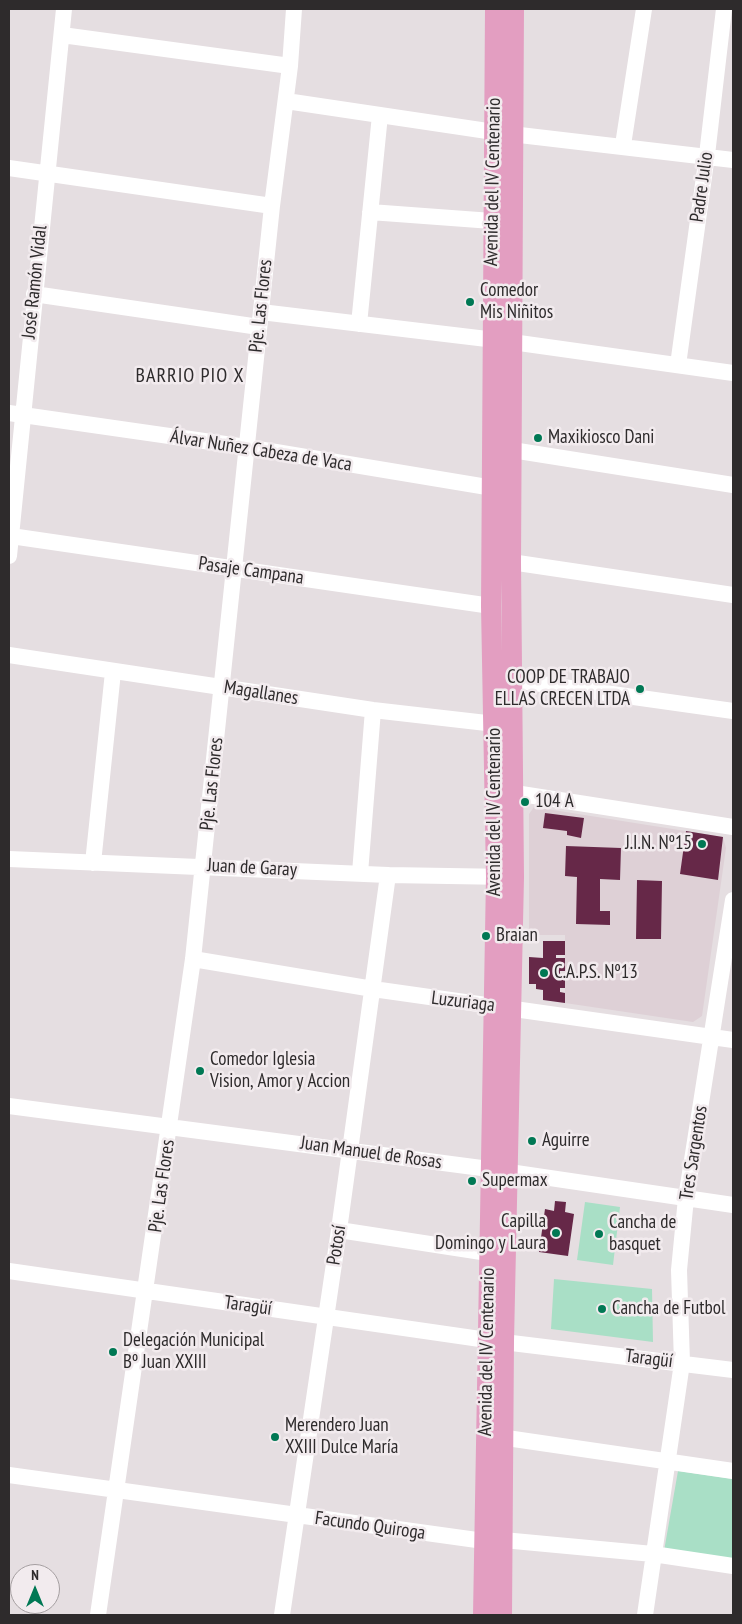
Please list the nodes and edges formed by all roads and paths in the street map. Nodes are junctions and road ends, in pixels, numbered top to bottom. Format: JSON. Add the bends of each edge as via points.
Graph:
{"nodes":[{"id":1,"x":64,"y":9,"type":"edge"},
{"id":2,"x":294,"y":9,"type":"edge"},
{"id":3,"x":495,"y":9,"type":"edge"},
{"id":4,"x":514,"y":9,"type":"edge"},
{"id":5,"x":644,"y":9,"type":"edge"},
{"id":6,"x":723,"y":10,"type":"edge"},
{"id":7,"x":62,"y":35,"type":"junction"},
{"id":8,"x":290,"y":66,"type":"junction"},
{"id":9,"x":286,"y":101,"type":"junction"},
{"id":10,"x":380,"y":115,"type":"junction"},
{"id":11,"x":494,"y":132,"type":"junction"},
{"id":12,"x":514,"y":133,"type":"junction"},
{"id":13,"x":623,"y":145,"type":"junction"},
{"id":14,"x":707,"y":155,"type":"junction"},
{"id":15,"x":733,"y":160,"type":"edge"},
{"id":16,"x":9,"y":168,"type":"edge"},
{"id":17,"x":46,"y":173,"type":"junction"},
{"id":18,"x":272,"y":206,"type":"junction"},
{"id":19,"x":370,"y":212,"type":"junction"},
{"id":20,"x":492,"y":221,"type":"junction"},
{"id":21,"x":34,"y":294,"type":"junction"},
{"id":22,"x":260,"y":320,"type":"junction"},
{"id":23,"x":359,"y":324,"type":"junction"},
{"id":24,"x":492,"y":340,"type":"junction"},
{"id":25,"x":512,"y":342,"type":"junction"},
{"id":26,"x":678,"y":365,"type":"junction"},
{"id":27,"x":733,"y":373,"type":"edge"},
{"id":28,"x":15,"y":414,"type":"edge"},
{"id":29,"x":246,"y":447,"type":"junction"},
{"id":30,"x":502,"y":451,"type":"junction"},
{"id":31,"x":512,"y":481,"type":"junction"},
{"id":32,"x":733,"y":485,"type":"edge"},
{"id":33,"x":493,"y":488,"type":"junction"},
{"id":34,"x":11,"y":536,"type":"junction"},
{"id":35,"x":9,"y":556,"type":"edge"},
{"id":36,"x":511,"y":562,"type":"junction"},
{"id":37,"x":491,"y":565,"type":"junction"},
{"id":38,"x":234,"y":569,"type":"junction"},
{"id":39,"x":733,"y":595,"type":"edge"},
{"id":40,"x":491,"y":606,"type":"junction"},
{"id":41,"x":9,"y":655,"type":"edge"},
{"id":42,"x":113,"y":672,"type":"junction"},
{"id":43,"x":503,"y":680,"type":"junction"},
{"id":44,"x":222,"y":687,"type":"junction"},
{"id":45,"x":372,"y":710,"type":"junction"},
{"id":46,"x":733,"y":711,"type":"edge"},
{"id":47,"x":504,"y":725,"type":"junction"},
{"id":48,"x":505,"y":791,"type":"junction"},
{"id":49,"x":733,"y":827,"type":"edge"},
{"id":50,"x":9,"y":859,"type":"edge"},
{"id":51,"x":93,"y":863,"type":"junction"},
{"id":52,"x":203,"y":866,"type":"junction"},
{"id":53,"x":360,"y":873,"type":"junction"},
{"id":54,"x":388,"y":875,"type":"junction"},
{"id":55,"x":505,"y":877,"type":"junction"},
{"id":56,"x":733,"y":900,"type":"edge"},
{"id":57,"x":193,"y":959,"type":"junction"},
{"id":58,"x":372,"y":989,"type":"junction"},
{"id":59,"x":503,"y":1007,"type":"junction"},
{"id":60,"x":711,"y":1037,"type":"junction"},
{"id":61,"x":733,"y":1040,"type":"edge"},
{"id":62,"x":9,"y":1106,"type":"edge"},
{"id":63,"x":170,"y":1126,"type":"junction"},
{"id":64,"x":350,"y":1150,"type":"junction"},
{"id":65,"x":499,"y":1171,"type":"junction"},
{"id":66,"x":686,"y":1198,"type":"junction"},
{"id":67,"x":733,"y":1205,"type":"edge"},
{"id":68,"x":339,"y":1230,"type":"junction"},
{"id":69,"x":488,"y":1253,"type":"junction"},
{"id":70,"x":9,"y":1271,"type":"edge"},
{"id":71,"x":147,"y":1291,"type":"junction"},
{"id":72,"x":325,"y":1317,"type":"junction"},
{"id":73,"x":496,"y":1340,"type":"junction"},
{"id":74,"x":682,"y":1362,"type":"junction"},
{"id":75,"x":733,"y":1370,"type":"edge"},
{"id":76,"x":495,"y":1437,"type":"junction"},
{"id":77,"x":667,"y":1462,"type":"junction"},
{"id":78,"x":733,"y":1471,"type":"edge"},
{"id":79,"x":9,"y":1475,"type":"edge"},
{"id":80,"x":118,"y":1489,"type":"junction"},
{"id":81,"x":296,"y":1516,"type":"junction"},
{"id":82,"x":493,"y":1541,"type":"junction"},
{"id":83,"x":653,"y":1554,"type":"junction"},
{"id":84,"x":733,"y":1566,"type":"edge"},
{"id":85,"x":98,"y":1615,"type":"edge"},
{"id":86,"x":282,"y":1615,"type":"edge"},
{"id":87,"x":483,"y":1615,"type":"edge"},
{"id":88,"x":502,"y":1615,"type":"edge"},
{"id":89,"x":645,"y":1615,"type":"edge"}],
"edges":[{"from":1,"to":7,"type":"street","name":"José Ramón Vidal"},
{"from":2,"to":8,"type":"street","name":"Pje. Las Flores"},
{"from":3,"to":11,"type":"main road","name":"Avenida del IV Centenario"},
{"from":4,"to":12,"type":"main road","name":"Avenida del IV Centenario"},
{"from":5,"to":13,"type":"street"},
{"from":6,"to":14,"type":"street","name":"Padre Julio"},
{"from":7,"to":8,"type":"street"},
{"from":7,"to":17,"type":"street","name":"José Ramón Vidal"},
{"from":8,"to":9,"type":"street","name":"Pje. Las Flores"},
{"from":9,"to":10,"type":"street"},
{"from":9,"to":18,"type":"street","name":"Pje. Las Flores"},
{"from":10,"to":11,"type":"street"},
{"from":10,"to":19,"type":"street"},
{"from":11,"to":12,"type":"street"},
{"from":11,"to":20,"type":"main road","name":"Avenida del IV Centenario"},
{"from":12,"to":13,"type":"street"},
{"from":12,"to":25,"type":"main road","name":"Avenida del IV Centenario"},
{"from":13,"to":14,"type":"street"},
{"from":14,"to":15,"type":"street"},
{"from":14,"to":26,"type":"street","name":"Padre Julio"},
{"from":16,"to":17,"type":"street"},
{"from":17,"to":18,"type":"street"},
{"from":17,"to":21,"type":"street","name":"José Ramón Vidal"},
{"from":18,"to":22,"type":"street","name":"Pje. Las Flores"},
{"from":19,"to":20,"type":"street"},
{"from":19,"to":23,"type":"street"},
{"from":20,"to":24,"type":"main road","name":"Avenida del IV Centenario"},
{"from":21,"to":22,"type":"street"},
{"from":21,"to":28,"type":"street","name":"José Ramón Vidal"},
{"from":22,"to":23,"type":"street"},
{"from":22,"to":29,"type":"street","name":"Pje. Las Flores"},
{"from":23,"to":24,"type":"street"},
{"from":24,"to":25,"type":"street"},
{"from":24,"to":30,"type":"main road","name":"Avenida del IV Centenario"},
{"from":25,"to":26,"type":"street"},
{"from":25,"to":30,"type":"main road","name":"Avenida del IV Centenario"},
{"from":26,"to":27,"type":"street"},
{"from":28,"to":29,"type":"street","name":"Álvar Nuñez Cabeza de Vaca"},
{"from":28,"to":34,"type":"street","name":"José Ramón Vidal"},
{"from":29,"to":33,"type":"street","name":"Álvar Nuñez Cabeza de Vaca"},
{"from":29,"to":38,"type":"street","name":"Pje. Las Flores"},
{"from":30,"to":31,"type":"main road","name":"Avenida del IV Centenario"},
{"from":30,"to":32,"type":"street"},
{"from":30,"to":33,"type":"main road","name":"Avenida del IV Centenario"},
{"from":31,"to":33,"type":"street","name":"Álvar Nuñez Cabeza de Vaca"},
{"from":31,"to":36,"type":"main road","name":"Avenida del IV Centenario"},
{"from":33,"to":37,"type":"main road","name":"Avenida del IV Centenario"},
{"from":34,"to":35,"type":"street","name":"José Ramón Vidal"},
{"from":34,"to":38,"type":"street","name":"Pasaje Campana"},
{"from":36,"to":37,"type":"street"},
{"from":36,"to":39,"type":"street"},
{"from":36,"to":43,"type":"main road","name":"Avenida del IV Centenario"},
{"from":37,"to":40,"type":"main road","name":"Avenida del IV Centenario"},
{"from":38,"to":40,"type":"street","name":"Pasaje Campana"},
{"from":38,"to":44,"type":"street","name":"Pje. Las Flores"},
{"from":40,"to":43,"type":"main road","name":"Avenida del IV Centenario"},
{"from":41,"to":42,"type":"street","name":"Magallanes"},
{"from":42,"to":44,"type":"street","name":"Magallanes"},
{"from":42,"to":51,"type":"street"},
{"from":43,"to":46,"type":"street"},
{"from":43,"to":47,"type":"main road","name":"Avenida del IV Centenario"},
{"from":44,"to":45,"type":"street","name":"Magallanes"},
{"from":44,"to":52,"type":"street","name":"Pje. Las Flores"},
{"from":45,"to":47,"type":"street","name":"Magallanes"},
{"from":45,"to":53,"type":"street"},
{"from":47,"to":48,"type":"main road","name":"Avenida del IV Centenario"},
{"from":48,"to":49,"type":"street"},
{"from":48,"to":55,"type":"main road","name":"Avenida del IV Centenario"},
{"from":50,"to":51,"type":"street","name":"Juan de Garay"},
{"from":51,"to":52,"type":"street","name":"Juan de Garay"},
{"from":52,"to":53,"type":"street","name":"Juan de Garay"},
{"from":52,"to":57,"type":"street","name":"Pje. Las Flores"},
{"from":53,"to":54,"type":"street","name":"Juan de Garay"},
{"from":54,"to":55,"type":"street","name":"Juan de Garay"},
{"from":54,"to":58,"type":"street","name":"Potosí"},
{"from":55,"to":59,"type":"main road","name":"Avenida del IV Centenario"},
{"from":56,"to":60,"type":"street","name":"Tres Sargentos"},
{"from":57,"to":58,"type":"street","name":"Luzuriaga"},
{"from":57,"to":63,"type":"street","name":"Pje. Las Flores"},
{"from":58,"to":59,"type":"street","name":"Luzuriaga"},
{"from":58,"to":64,"type":"street","name":"Potosí"},
{"from":59,"to":60,"type":"street","name":"Luzuriaga"},
{"from":59,"to":65,"type":"main road","name":"Avenida del IV Centenario"},
{"from":60,"to":61,"type":"street","name":"Luzuriaga"},
{"from":60,"to":66,"type":"street","name":"Tres Sargentos"},
{"from":62,"to":63,"type":"street","name":"Juan Manuel de Rosas"},
{"from":63,"to":64,"type":"street","name":"Juan Manuel de Rosas"},
{"from":63,"to":71,"type":"street","name":"Pje. Las Flores"},
{"from":64,"to":65,"type":"street","name":"Juan Manuel de Rosas"},
{"from":64,"to":68,"type":"street","name":"Potosí"},
{"from":65,"to":66,"type":"street","name":"Juan Manuel de Rosas"},
{"from":65,"to":69,"type":"main road","name":"Avenida del IV Centenario"},
{"from":65,"to":73,"type":"main road","name":"Avenida del IV Centenario"},
{"from":66,"to":67,"type":"street","name":"Juan Manuel de Rosas"},
{"from":66,"to":74,"type":"street","name":"Tres Sargentos","via":[[679,1270]]},
{"from":68,"to":69,"type":"street"},
{"from":68,"to":72,"type":"street","name":"Potosí"},
{"from":69,"to":73,"type":"main road","name":"Avenida del IV Centenario"},
{"from":70,"to":71,"type":"street","name":"Taragüí"},
{"from":71,"to":72,"type":"street","name":"Taragüí"},
{"from":71,"to":80,"type":"street","name":"Pje. Las Flores"},
{"from":72,"to":73,"type":"street","name":"Taragüí"},
{"from":72,"to":81,"type":"street","name":"Potosí"},
{"from":73,"to":74,"type":"street","name":"Taragüí"},
{"from":73,"to":76,"type":"main road","name":"Avenida del IV Centenario"},
{"from":74,"to":75,"type":"street","name":"Taragüí"},
{"from":74,"to":77,"type":"street","name":"Tres Sargentos"},
{"from":76,"to":77,"type":"street"},
{"from":76,"to":82,"type":"main road","name":"Avenida del IV Centenario"},
{"from":77,"to":78,"type":"street"},
{"from":77,"to":83,"type":"street","name":"Tres Sargentos"},
{"from":79,"to":80,"type":"street","name":"Facundo Quiroga"},
{"from":80,"to":81,"type":"street","name":"Facundo Quiroga"},
{"from":80,"to":85,"type":"street","name":"Pje. Las Flores"},
{"from":81,"to":82,"type":"street","name":"Facundo Quiroga"},
{"from":81,"to":86,"type":"street","name":"Potosí"},
{"from":82,"to":83,"type":"street","name":"Facundo Quiroga"},
{"from":82,"to":87,"type":"main road","name":"Avenida del IV Centenario"},
{"from":82,"to":88,"type":"main road","name":"Avenida del IV Centenario"},
{"from":83,"to":84,"type":"street","name":"Facundo Quiroga"},
{"from":83,"to":89,"type":"street","name":"Tres Sargentos"}]}
